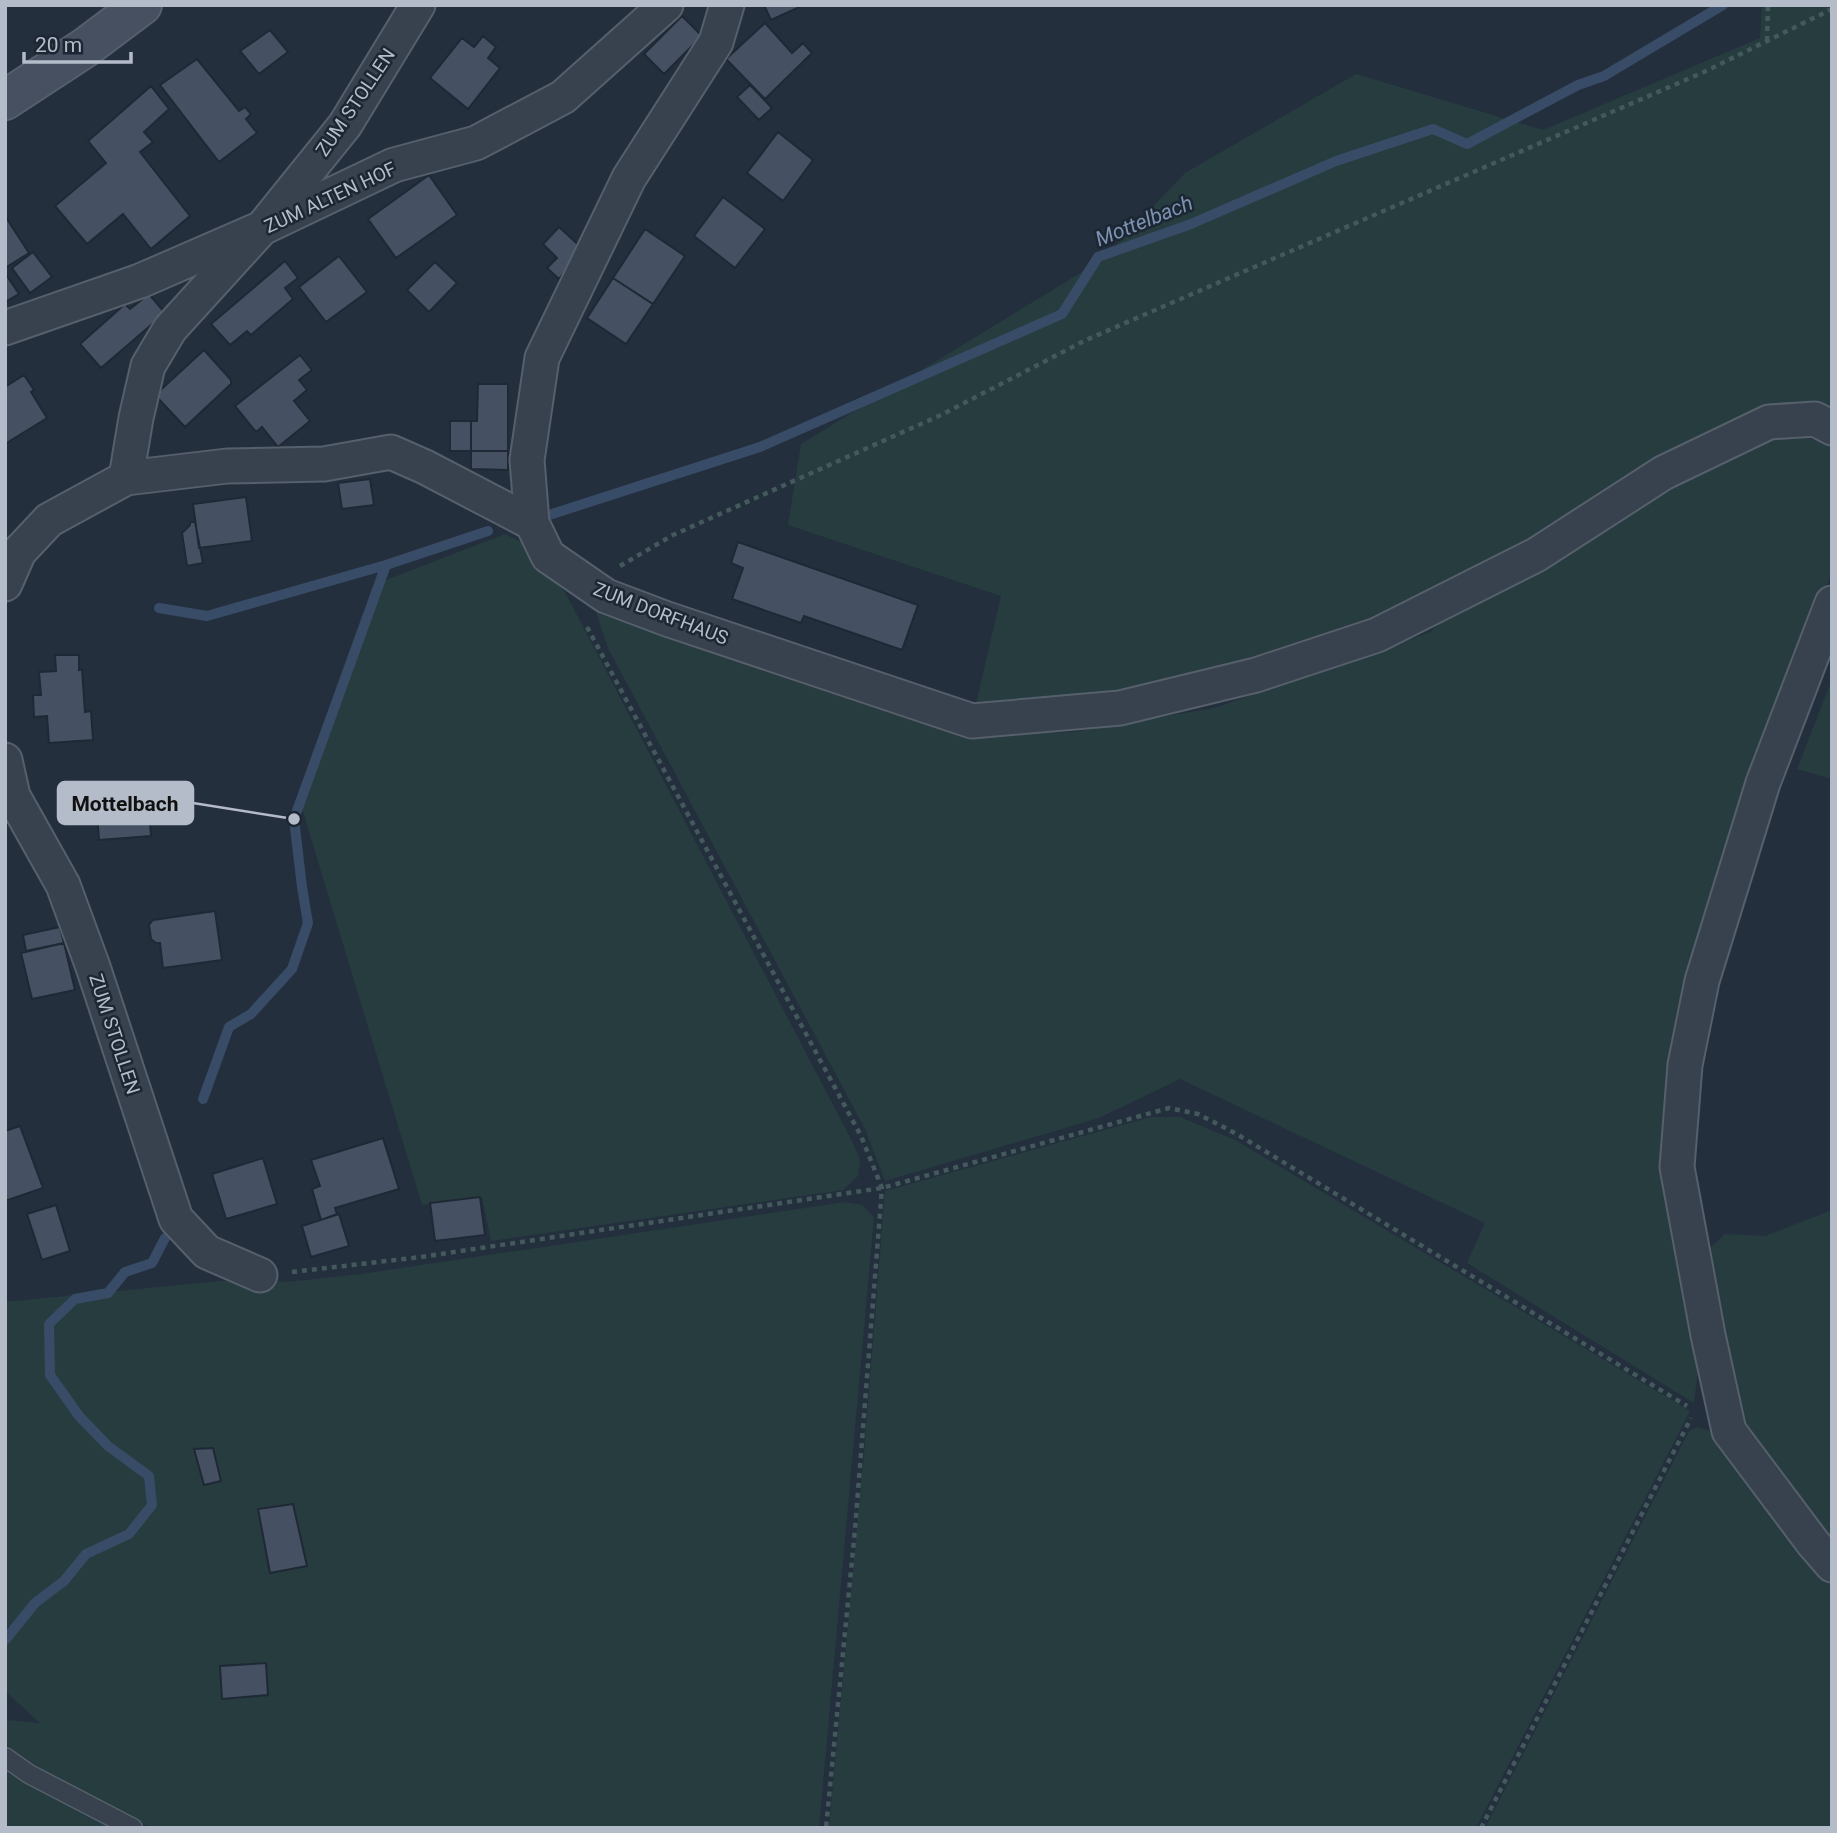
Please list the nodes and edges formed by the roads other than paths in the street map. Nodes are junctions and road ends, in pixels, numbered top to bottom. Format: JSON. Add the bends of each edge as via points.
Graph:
{"nodes":[{"id":1,"x":142,"y":5,"type":"edge"},
{"id":2,"x":418,"y":5,"type":"edge"},
{"id":3,"x":666,"y":5,"type":"edge"},
{"id":4,"x":727,"y":5,"type":"edge"},
{"id":5,"x":5,"y":100,"type":"edge"},
{"id":6,"x":262,"y":228,"type":"junction"},
{"id":7,"x":5,"y":328,"type":"edge"},
{"id":8,"x":1832,"y":428,"type":"edge"},
{"id":9,"x":126,"y":478,"type":"junction"},
{"id":10,"x":533,"y":523,"type":"junction"},
{"id":11,"x":5,"y":584,"type":"edge"},
{"id":12,"x":1832,"y":603,"type":"edge"},
{"id":13,"x":5,"y":760,"type":"edge"},
{"id":14,"x":260,"y":1275,"type":"road end"},
{"id":15,"x":1832,"y":1565,"type":"edge"},
{"id":16,"x":5,"y":1757,"type":"edge"},
{"id":17,"x":134,"y":1828,"type":"edge"}],
"edges":[{"from":1,"to":5,"type":"main road"},
{"from":2,"to":6,"type":"street","name":"ZUM STOLLEN","via":[[345,125]]},
{"from":3,"to":6,"type":"street","name":"ZUM ALTEN HOF","via":[[563,97],[476,143],[394,165]]},
{"from":4,"to":10,"type":"street","name":"ZUM DORFHAUS","via":[[716,42],[629,178],[542,358],[527,460]]},
{"from":6,"to":7,"type":"street","name":"ZUM ALTEN HOF","via":[[140,281]]},
{"from":6,"to":9,"type":"street","name":"ZUM STOLLEN","via":[[170,329],[148,366]]},
{"from":8,"to":10,"type":"street","name":"ZUM DORFHAUS","via":[[1815,419],[1769,422],[1663,473],[1536,555],[1377,635],[1256,676],[1121,708],[972,721],[606,596],[548,556]]},
{"from":9,"to":10,"type":"street","via":[[227,466],[324,464],[391,452]]},
{"from":9,"to":11,"type":"street","via":[[49,520],[19,552]]},
{"from":12,"to":15,"type":"street","via":[[1763,783],[1702,981],[1685,1065],[1677,1167],[1729,1431]]},
{"from":13,"to":14,"type":"street","name":"ZUM STOLLEN","via":[[13,796],[63,885],[176,1219],[207,1252]]},
{"from":16,"to":17,"type":"lane"}]}
